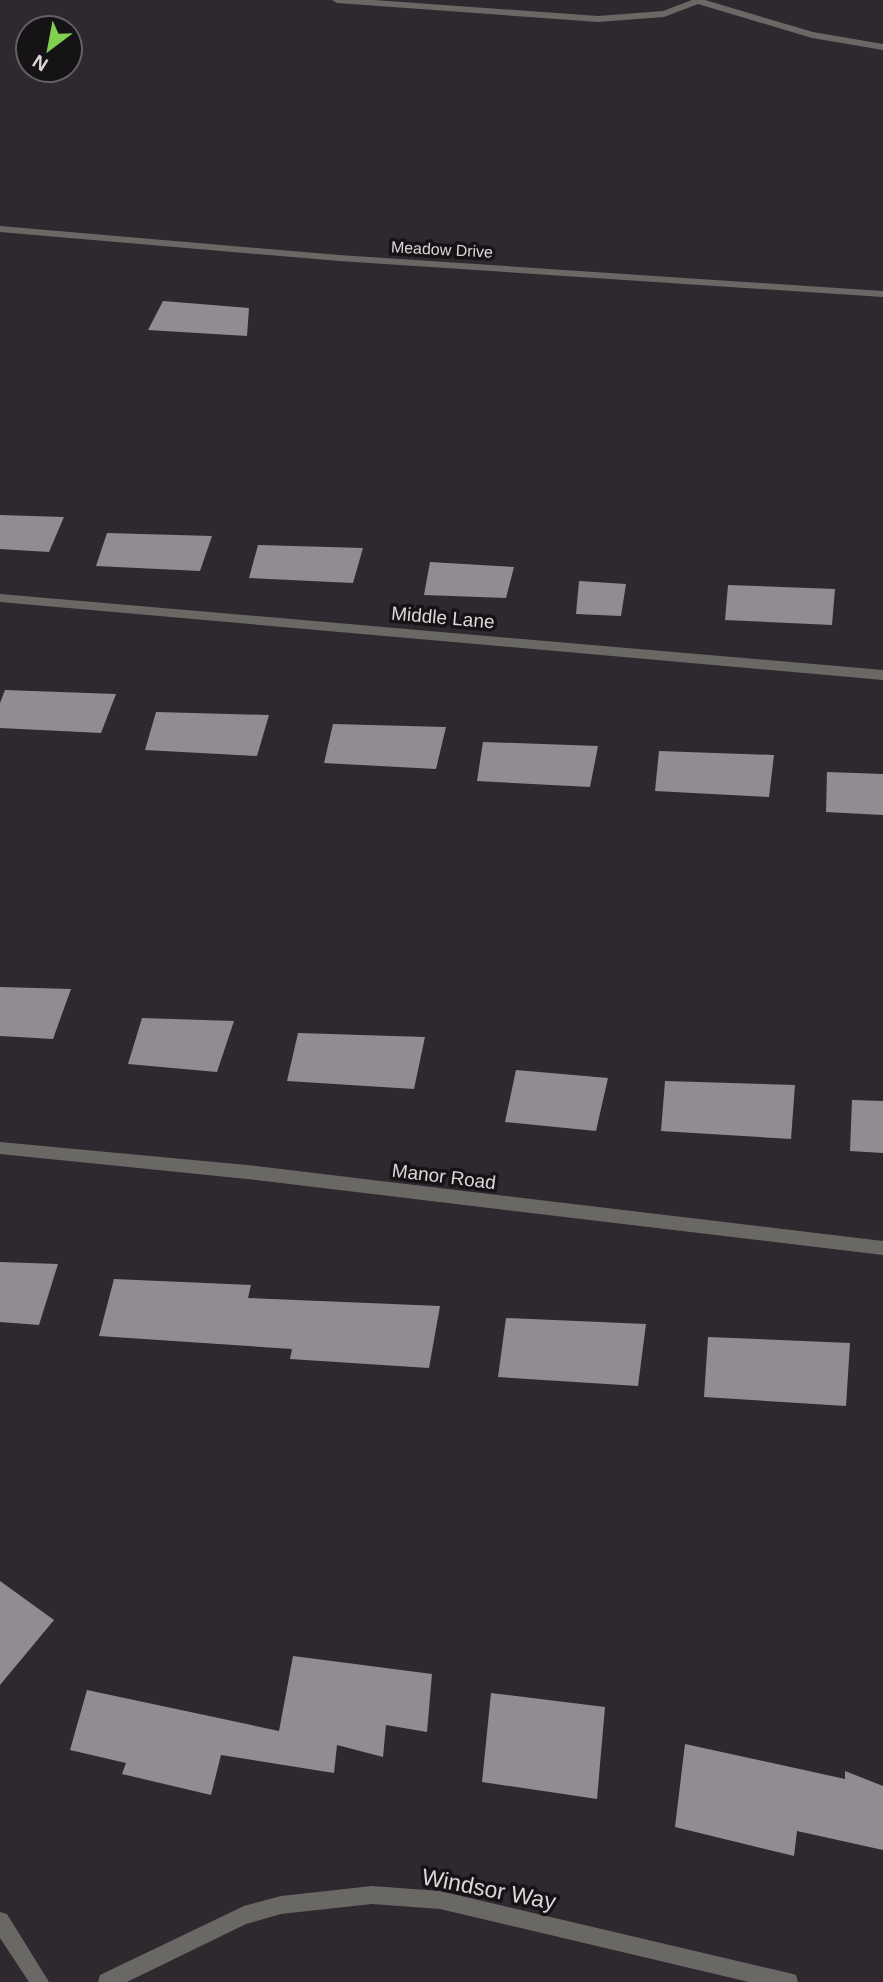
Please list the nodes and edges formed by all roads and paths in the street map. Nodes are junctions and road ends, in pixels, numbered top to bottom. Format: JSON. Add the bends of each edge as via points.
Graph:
{"nodes":[{"id":1,"x":337,"y":0,"type":"edge"},
{"id":2,"x":699,"y":1,"type":"edge"},
{"id":3,"x":883,"y":47,"type":"edge"},
{"id":4,"x":0,"y":229,"type":"edge"},
{"id":5,"x":883,"y":294,"type":"edge"},
{"id":6,"x":0,"y":598,"type":"edge"},
{"id":7,"x":883,"y":675,"type":"edge"},
{"id":8,"x":0,"y":1148,"type":"edge"},
{"id":9,"x":883,"y":1248,"type":"edge"},
{"id":10,"x":0,"y":1921,"type":"edge"},
{"id":11,"x":40,"y":1982,"type":"edge"},
{"id":12,"x":107,"y":1982,"type":"edge"},
{"id":13,"x":789,"y":1982,"type":"edge"}],
"edges":[{"from":1,"to":2,"type":"street","via":[[598,19],[664,14]]},
{"from":2,"to":3,"type":"street","via":[[790,31]]},
{"from":4,"to":5,"type":"street","name":"Meadow Drive","via":[[339,258]]},
{"from":6,"to":7,"type":"street","name":"Middle Lane"},
{"from":8,"to":9,"type":"street","name":"Manor Road","via":[[247,1172]]},
{"from":10,"to":11,"type":"street"},
{"from":12,"to":13,"type":"street","name":"Windsor Way","via":[[244,1915],[281,1905],[372,1895],[440,1899]]}]}
